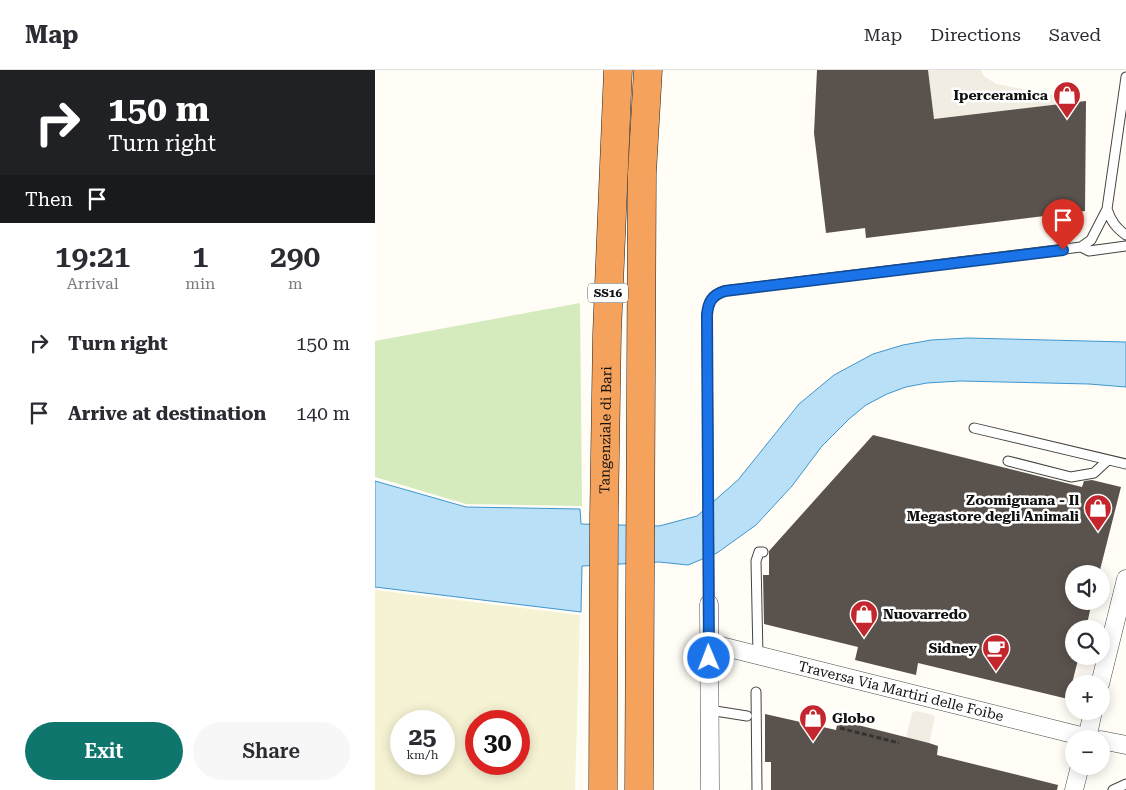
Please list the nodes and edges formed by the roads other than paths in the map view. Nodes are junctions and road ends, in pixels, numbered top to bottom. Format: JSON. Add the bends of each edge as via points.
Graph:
{"nodes":[{"id":1,"x":618,"y":70,"type":"edge"},
{"id":2,"x":648,"y":70,"type":"edge"},
{"id":3,"x":1126,"y":77,"type":"edge"},
{"id":4,"x":1107,"y":210,"type":"junction"},
{"id":5,"x":1126,"y":235,"type":"edge"},
{"id":6,"x":1126,"y":246,"type":"edge"},
{"id":7,"x":1081,"y":247,"type":"junction"},
{"id":8,"x":974,"y":428,"type":"dead end"},
{"id":9,"x":1108,"y":460,"type":"junction"},
{"id":10,"x":1008,"y":462,"type":"dead end"},
{"id":11,"x":1126,"y":464,"type":"edge"},
{"id":12,"x":763,"y":552,"type":"dead end"},
{"id":13,"x":1126,"y":579,"type":"edge"},
{"id":14,"x":709,"y":604,"type":"joint"},
{"id":15,"x":709,"y":643,"type":"junction"},
{"id":16,"x":758,"y":656,"type":"junction"},
{"id":17,"x":1102,"y":675,"type":"edge"},
{"id":18,"x":756,"y":692,"type":"dead end"},
{"id":19,"x":709,"y":710,"type":"junction"},
{"id":20,"x":747,"y":716,"type":"dead end"},
{"id":21,"x":1065,"y":732,"type":"edge"},
{"id":22,"x":1110,"y":743,"type":"edge"},
{"id":23,"x":1126,"y":746,"type":"edge"},
{"id":24,"x":1078,"y":775,"type":"edge"},
{"id":25,"x":1126,"y":784,"type":"edge"},
{"id":26,"x":603,"y":790,"type":"edge"},
{"id":27,"x":639,"y":790,"type":"edge"},
{"id":28,"x":710,"y":790,"type":"edge"},
{"id":29,"x":757,"y":790,"type":"edge"},
{"id":30,"x":1074,"y":790,"type":"edge"},
{"id":31,"x":1113,"y":790,"type":"edge"}],
"edges":[{"from":1,"to":26,"type":"highway","name":"Tangenziale di Bari","number":"SS16","via":[[607,333]]},
{"from":2,"to":27,"type":"highway","number":"SS16","via":[[642,173]]},
{"from":3,"to":4,"type":"lane"},
{"from":4,"to":5,"type":"lane","via":[[1117,228]]},
{"from":4,"to":7,"type":"lane","via":[[1091,240]]},
{"from":6,"to":7,"type":"lane","via":[[1089,251]]},
{"from":7,"to":14,"type":"lane","via":[[725,291],[710,300],[707,315]]},
{"from":8,"to":9,"type":"lane"},
{"from":9,"to":10,"type":"lane","via":[[1094,473],[1071,477]]},
{"from":9,"to":11,"type":"lane"},
{"from":12,"to":16,"type":"lane","via":[[759,552],[756,561]]},
{"from":13,"to":17,"type":"street"},
{"from":14,"to":15,"type":"street"},
{"from":15,"to":16,"type":"street","name":"Traversa Via Martiri delle Foibe"},
{"from":15,"to":19,"type":"street"},
{"from":16,"to":21,"type":"street","name":"Traversa Via Martiri delle Foibe"},
{"from":18,"to":29,"type":"lane"},
{"from":19,"to":20,"type":"lane"},
{"from":19,"to":28,"type":"street"},
{"from":22,"to":23,"type":"street","name":"Traversa Via Martiri delle Foibe"},
{"from":24,"to":30,"type":"street"},
{"from":25,"to":31,"type":"lane"}]}
